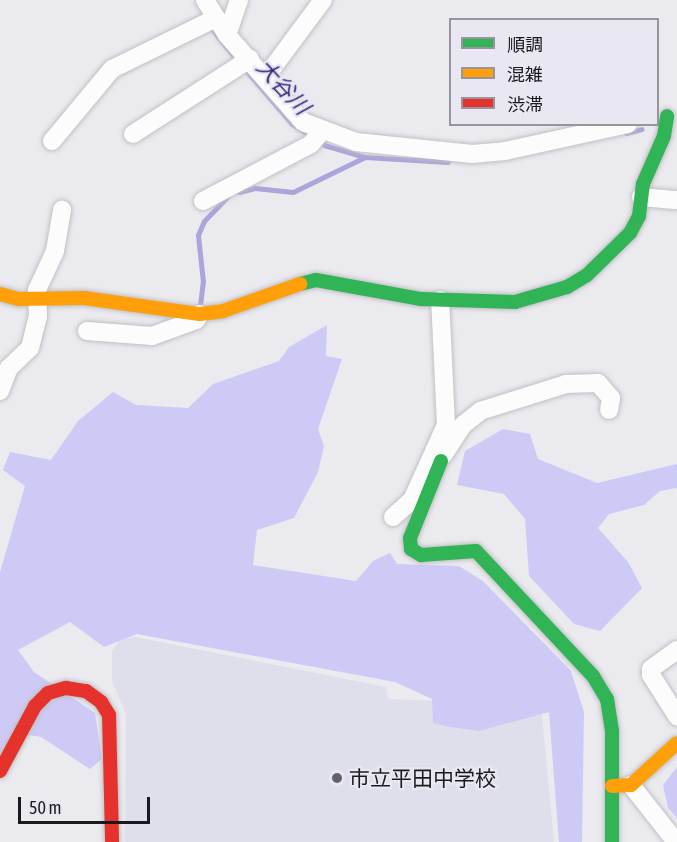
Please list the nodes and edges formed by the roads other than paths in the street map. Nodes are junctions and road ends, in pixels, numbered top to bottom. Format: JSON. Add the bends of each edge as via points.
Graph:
{"nodes":[{"id":1,"x":205,"y":0,"type":"edge"},
{"id":2,"x":240,"y":0,"type":"edge"},
{"id":3,"x":323,"y":0,"type":"edge"},
{"id":4,"x":208,"y":21,"type":"junction"},
{"id":5,"x":227,"y":35,"type":"junction"},
{"id":6,"x":244,"y":63,"type":"junction"},
{"id":7,"x":265,"y":78,"type":"junction"},
{"id":8,"x":667,"y":117,"type":"edge"},
{"id":9,"x":619,"y":126,"type":"edge"},
{"id":10,"x":133,"y":135,"type":"dead end"},
{"id":11,"x":317,"y":137,"type":"junction"},
{"id":12,"x":52,"y":141,"type":"dead end"},
{"id":13,"x":641,"y":197,"type":"junction"},
{"id":14,"x":677,"y":200,"type":"edge"},
{"id":15,"x":203,"y":201,"type":"dead end"},
{"id":16,"x":62,"y":210,"type":"dead end"},
{"id":17,"x":0,"y":294,"type":"edge"},
{"id":18,"x":36,"y":299,"type":"junction"},
{"id":19,"x":440,"y":300,"type":"junction"},
{"id":20,"x":200,"y":314,"type":"junction"},
{"id":21,"x":87,"y":331,"type":"dead end"},
{"id":22,"x":0,"y":391,"type":"edge"},
{"id":23,"x":609,"y":410,"type":"dead end"},
{"id":24,"x":437,"y":459,"type":"junction"},
{"id":25,"x":393,"y":517,"type":"dead end"},
{"id":26,"x":677,"y":650,"type":"edge"},
{"id":27,"x":677,"y":716,"type":"edge"},
{"id":28,"x":677,"y":743,"type":"edge"},
{"id":29,"x":0,"y":771,"type":"edge"},
{"id":30,"x":631,"y":785,"type":"junction"},
{"id":31,"x":612,"y":786,"type":"junction"},
{"id":32,"x":112,"y":842,"type":"edge"},
{"id":33,"x":612,"y":842,"type":"edge"},
{"id":34,"x":676,"y":842,"type":"edge"}],
"edges":[{"from":1,"to":4,"type":"street"},
{"from":2,"to":5,"type":"street"},
{"from":3,"to":7,"type":"street"},
{"from":4,"to":5,"type":"street"},
{"from":4,"to":12,"type":"street","via":[[112,69]]},
{"from":5,"to":6,"type":"street"},
{"from":6,"to":7,"type":"street"},
{"from":6,"to":10,"type":"street"},
{"from":7,"to":11,"type":"street"},
{"from":8,"to":13,"type":"street","via":[[664,136]]},
{"from":9,"to":11,"type":"street","via":[[505,151],[472,154],[389,148]]},
{"from":11,"to":15,"type":"street"},
{"from":13,"to":14,"type":"street"},
{"from":13,"to":19,"type":"street","via":[[639,216],[630,233],[587,275],[567,287],[515,302]]},
{"from":16,"to":18,"type":"street","via":[[55,252]]},
{"from":17,"to":18,"type":"street"},
{"from":18,"to":20,"type":"street","via":[[84,298]]},
{"from":18,"to":22,"type":"street","via":[[38,317],[30,348],[9,368]]},
{"from":19,"to":20,"type":"street","via":[[316,280],[223,311]]},
{"from":19,"to":24,"type":"street","via":[[441,372],[448,411]]},
{"from":20,"to":21,"type":"street","via":[[196,320],[152,336]]},
{"from":23,"to":24,"type":"street","via":[[611,399],[598,383],[566,384],[480,411],[463,425]]},
{"from":24,"to":25,"type":"street","via":[[412,500]]},
{"from":24,"to":31,"type":"street","via":[[410,538],[411,549],[421,555],[476,551],[565,642],[607,699],[612,732]]},
{"from":26,"to":27,"type":"street","via":[[651,669],[651,675]]},
{"from":28,"to":30,"type":"street"},
{"from":29,"to":32,"type":"street","via":[[35,706],[48,693],[66,688],[86,692],[101,702],[109,715]]},
{"from":30,"to":31,"type":"street"},
{"from":30,"to":34,"type":"street"},
{"from":31,"to":33,"type":"street"}]}
